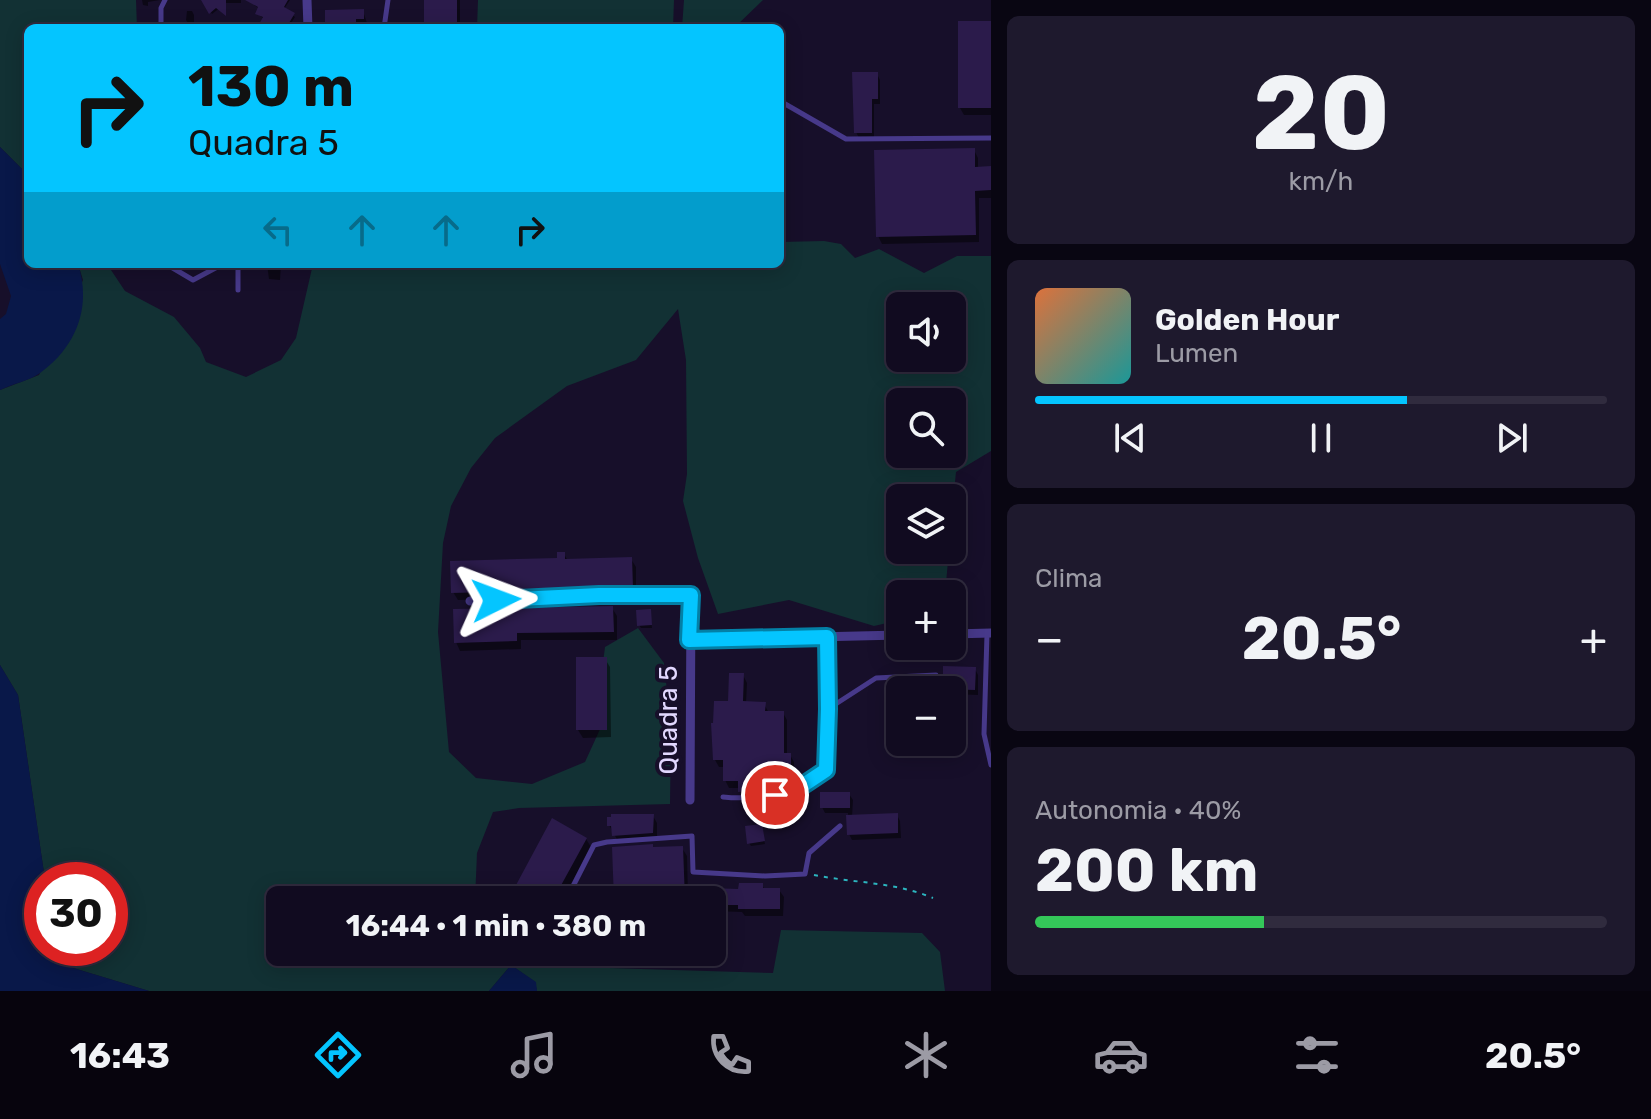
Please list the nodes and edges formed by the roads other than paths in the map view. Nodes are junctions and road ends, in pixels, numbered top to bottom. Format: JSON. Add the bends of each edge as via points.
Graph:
{"nodes":[{"id":1,"x":165,"y":0,"type":"edge"},
{"id":2,"x":307,"y":0,"type":"edge"},
{"id":3,"x":388,"y":0,"type":"edge"},
{"id":4,"x":161,"y":24,"type":"edge"},
{"id":5,"x":308,"y":24,"type":"edge"},
{"id":6,"x":385,"y":24,"type":"edge"},
{"id":7,"x":784,"y":103,"type":"edge"},
{"id":8,"x":991,"y":138,"type":"edge"},
{"id":9,"x":173,"y":268,"type":"edge"},
{"id":10,"x":216,"y":268,"type":"edge"},
{"id":11,"x":238,"y":268,"type":"edge"},
{"id":12,"x":238,"y":290,"type":"dead end"},
{"id":13,"x":470,"y":601,"type":"dead end"},
{"id":14,"x":989,"y":633,"type":"edge"},
{"id":15,"x":966,"y":634,"type":"edge"},
{"id":16,"x":886,"y":635,"type":"edge"},
{"id":17,"x":827,"y":637,"type":"junction"},
{"id":18,"x":689,"y":640,"type":"junction"},
{"id":19,"x":936,"y":675,"type":"dead end"},
{"id":20,"x":828,"y":709,"type":"junction"},
{"id":21,"x":991,"y":765,"type":"edge"},
{"id":22,"x":723,"y":797,"type":"dead end"},
{"id":23,"x":690,"y":800,"type":"dead end"},
{"id":24,"x":840,"y":826,"type":"dead end"},
{"id":25,"x":573,"y":886,"type":"edge"}],
"edges":[{"from":1,"to":4,"type":"lane"},
{"from":2,"to":5,"type":"street"},
{"from":3,"to":6,"type":"lane"},
{"from":7,"to":8,"type":"lane","via":[[846,139]]},
{"from":9,"to":10,"type":"lane","via":[[193,280]]},
{"from":11,"to":12,"type":"lane"},
{"from":13,"to":18,"type":"street","name":"Quadra 5","via":[[691,595]]},
{"from":14,"to":15,"type":"street"},
{"from":14,"to":21,"type":"lane","via":[[984,734]]},
{"from":16,"to":17,"type":"street","name":"Quadra 5"},
{"from":17,"to":18,"type":"street","name":"Quadra 5"},
{"from":17,"to":20,"type":"lane"},
{"from":18,"to":23,"type":"street","name":"Quadra 5"},
{"from":19,"to":20,"type":"lane","via":[[876,678]]},
{"from":20,"to":22,"type":"lane","via":[[826,770],[775,795]]},
{"from":24,"to":25,"type":"lane","via":[[809,853],[805,874],[693,872],[692,836],[594,845]]}]}
